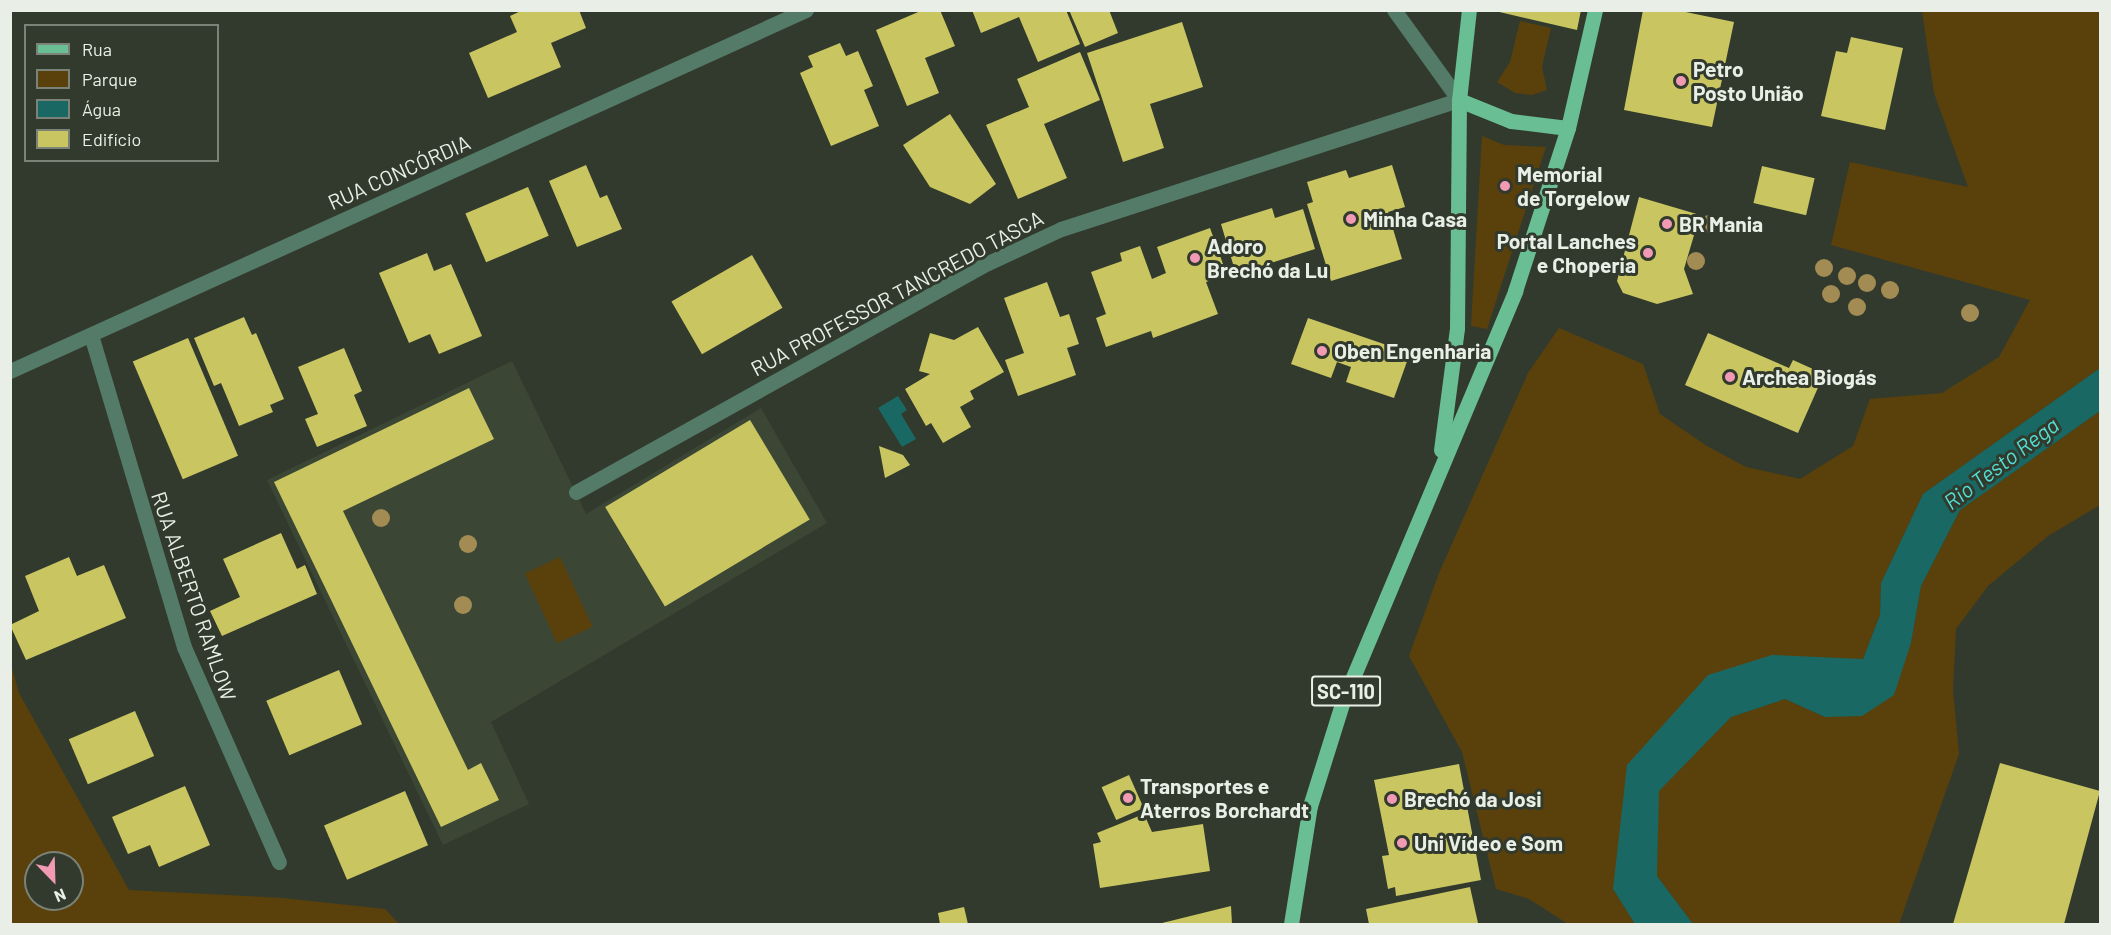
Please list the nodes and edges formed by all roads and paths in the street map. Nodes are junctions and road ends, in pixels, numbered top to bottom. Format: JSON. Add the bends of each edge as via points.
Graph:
{"nodes":[{"id":1,"x":806,"y":10,"type":"edge"},
{"id":2,"x":1394,"y":10,"type":"edge"},
{"id":3,"x":1470,"y":10,"type":"edge"},
{"id":4,"x":1595,"y":10,"type":"edge"},
{"id":5,"x":1459,"y":100,"type":"junction"},
{"id":6,"x":1568,"y":128,"type":"junction"},
{"id":7,"x":91,"y":335,"type":"junction"},
{"id":8,"x":10,"y":371,"type":"edge"},
{"id":9,"x":1438,"y":470,"type":"junction"},
{"id":10,"x":576,"y":492,"type":"dead end"},
{"id":11,"x":279,"y":862,"type":"dead end"},
{"id":12,"x":1291,"y":924,"type":"edge"}],
"edges":[{"from":1,"to":7,"type":"street","name":"RUA CONCÓRDIA"},
{"from":2,"to":5,"type":"street"},
{"from":3,"to":5,"type":"main road","number":"SC-110"},
{"from":4,"to":6,"type":"main road","number":"SC-110"},
{"from":5,"to":6,"type":"main road","via":[[1511,121]]},
{"from":5,"to":9,"type":"main road","number":"SC-110","via":[[1457,328]]},
{"from":5,"to":10,"type":"street","name":"RUA PROFESSOR TANCREDO TASCA","via":[[1061,229],[988,263]]},
{"from":6,"to":9,"type":"main road","number":"SC-110","via":[[1515,291]]},
{"from":7,"to":8,"type":"street","name":"RUA CONCÓRDIA"},
{"from":7,"to":11,"type":"street","name":"RUA ALBERTO RAMLOW","via":[[184,647]]},
{"from":9,"to":12,"type":"main road","number":"SC-110","via":[[1342,701],[1310,806]]}]}
